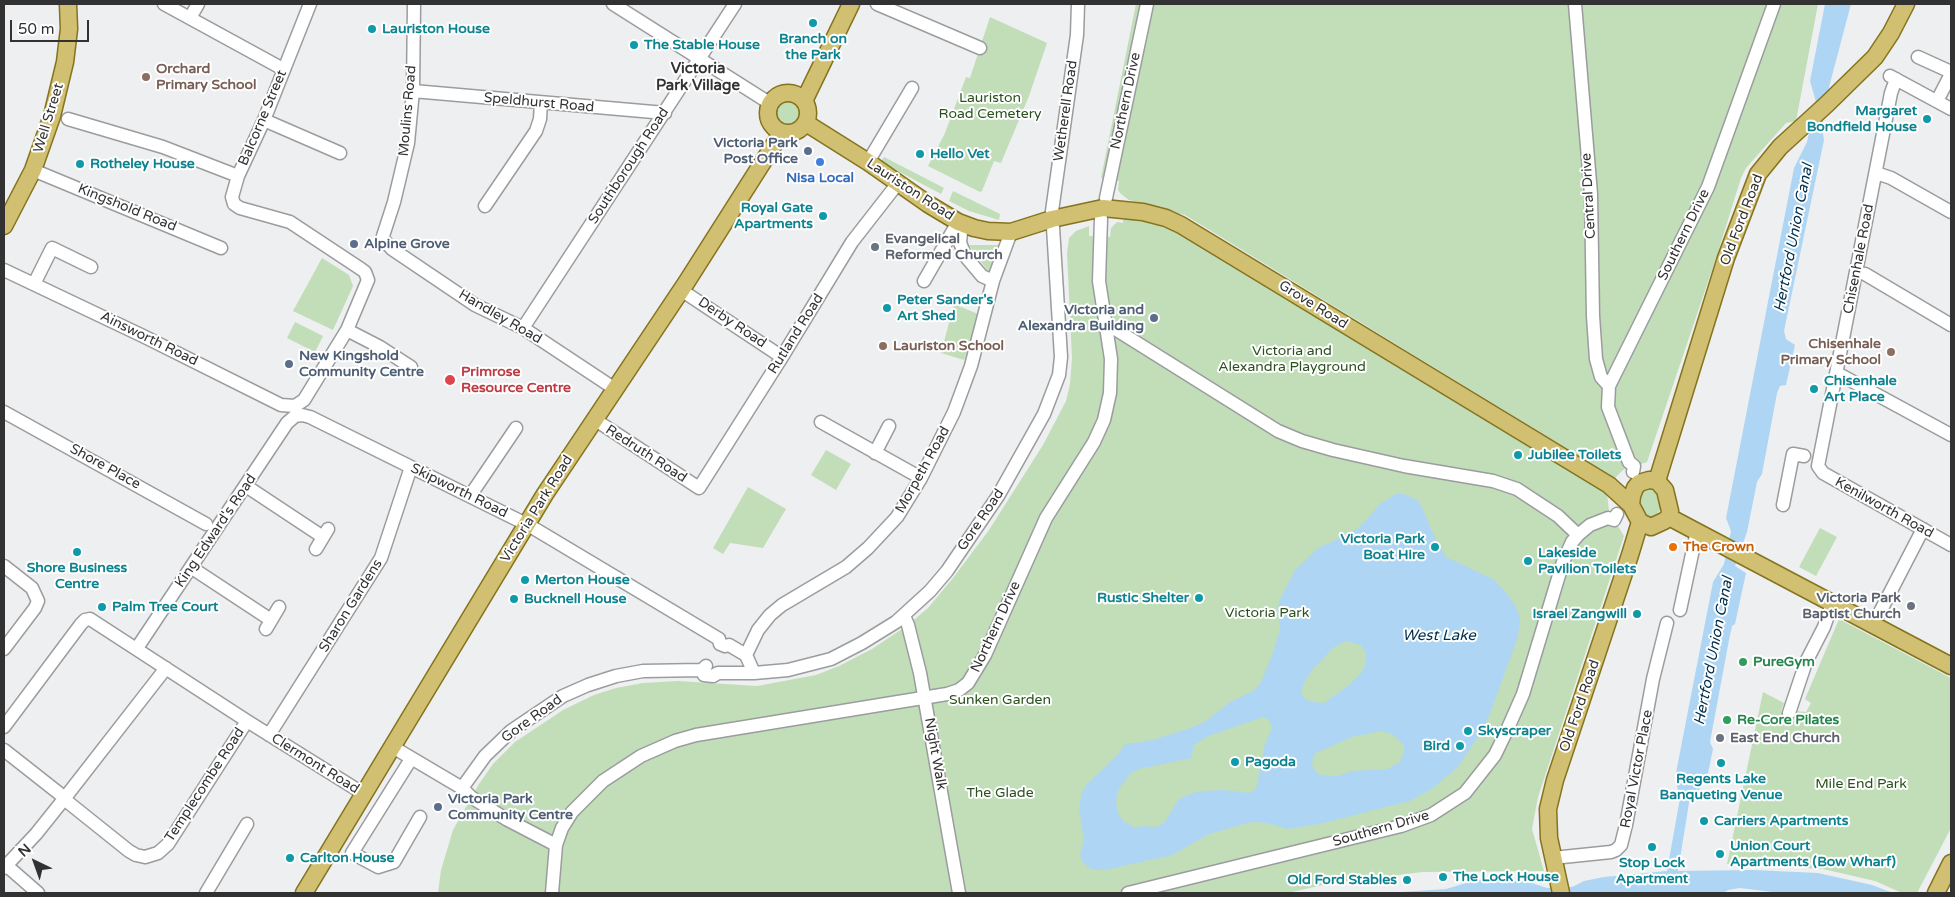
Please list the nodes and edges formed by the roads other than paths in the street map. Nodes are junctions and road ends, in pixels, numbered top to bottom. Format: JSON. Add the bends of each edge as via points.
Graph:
{"nodes":[{"id":1,"x":68,"y":4,"type":"edge"},
{"id":2,"x":164,"y":4,"type":"edge"},
{"id":3,"x":198,"y":4,"type":"edge"},
{"id":4,"x":310,"y":4,"type":"edge"},
{"id":5,"x":414,"y":4,"type":"edge"},
{"id":6,"x":613,"y":4,"type":"edge"},
{"id":7,"x":735,"y":4,"type":"edge"},
{"id":8,"x":851,"y":4,"type":"edge"},
{"id":9,"x":877,"y":4,"type":"edge"},
{"id":10,"x":1078,"y":4,"type":"edge"},
{"id":11,"x":1147,"y":4,"type":"edge"},
{"id":12,"x":1575,"y":4,"type":"edge"},
{"id":13,"x":1774,"y":4,"type":"edge"},
{"id":14,"x":1906,"y":4,"type":"edge"},
{"id":15,"x":190,"y":18,"type":"junction"},
{"id":16,"x":980,"y":48,"type":"dead end"},
{"id":17,"x":1918,"y":57,"type":"dead end"},
{"id":18,"x":699,"y":58,"type":"junction"},
{"id":19,"x":283,"y":70,"type":"junction"},
{"id":20,"x":1951,"y":73,"type":"edge"},
{"id":21,"x":912,"y":88,"type":"dead end"},
{"id":22,"x":413,"y":91,"type":"junction"},
{"id":23,"x":804,"y":101,"type":"junction"},
{"id":24,"x":1936,"y":101,"type":"junction"},
{"id":25,"x":541,"y":103,"type":"junction"},
{"id":26,"x":771,"y":104,"type":"junction"},
{"id":27,"x":1951,"y":109,"type":"edge"},
{"id":28,"x":665,"y":113,"type":"junction"},
{"id":29,"x":68,"y":119,"type":"dead end"},
{"id":30,"x":264,"y":120,"type":"junction"},
{"id":31,"x":806,"y":122,"type":"junction"},
{"id":32,"x":782,"y":132,"type":"junction"},
{"id":33,"x":340,"y":153,"type":"dead end"},
{"id":34,"x":868,"y":162,"type":"junction"},
{"id":35,"x":1877,"y":168,"type":"junction"},
{"id":36,"x":33,"y":170,"type":"junction"},
{"id":37,"x":238,"y":176,"type":"junction"},
{"id":38,"x":898,"y":183,"type":"junction"},
{"id":39,"x":1106,"y":198,"type":"dead end"},
{"id":40,"x":485,"y":206,"type":"dead end"},
{"id":41,"x":1951,"y":212,"type":"edge"},
{"id":42,"x":1101,"y":218,"type":"dead end"},
{"id":43,"x":1052,"y":219,"type":"junction"},
{"id":44,"x":960,"y":222,"type":"junction"},
{"id":45,"x":4,"y":226,"type":"edge"},
{"id":46,"x":1011,"y":232,"type":"junction"},
{"id":47,"x":386,"y":244,"type":"joint"},
{"id":48,"x":221,"y":248,"type":"dead end"},
{"id":49,"x":91,"y":267,"type":"dead end"},
{"id":50,"x":4,"y":270,"type":"edge"},
{"id":51,"x":1856,"y":272,"type":"junction"},
{"id":52,"x":924,"y":281,"type":"dead end"},
{"id":53,"x":993,"y":281,"type":"junction"},
{"id":54,"x":34,"y":284,"type":"junction"},
{"id":55,"x":682,"y":290,"type":"junction"},
{"id":56,"x":1107,"y":324,"type":"junction"},
{"id":57,"x":1951,"y":325,"type":"edge"},
{"id":58,"x":523,"y":328,"type":"junction"},
{"id":59,"x":347,"y":330,"type":"junction"},
{"id":60,"x":782,"y":357,"type":"junction"},
{"id":61,"x":411,"y":367,"type":"dead end"},
{"id":62,"x":1837,"y":373,"type":"junction"},
{"id":63,"x":1609,"y":386,"type":"junction"},
{"id":64,"x":614,"y":389,"type":"junction"},
{"id":65,"x":296,"y":411,"type":"junction"},
{"id":66,"x":4,"y":412,"type":"edge"},
{"id":67,"x":594,"y":419,"type":"junction"},
{"id":68,"x":821,"y":422,"type":"dead end"},
{"id":69,"x":889,"y":426,"type":"dead end"},
{"id":70,"x":516,"y":428,"type":"dead end"},
{"id":71,"x":1951,"y":436,"type":"edge"},
{"id":72,"x":875,"y":453,"type":"junction"},
{"id":73,"x":1814,"y":460,"type":"junction"},
{"id":74,"x":1629,"y":462,"type":"dead end"},
{"id":75,"x":411,"y":467,"type":"junction"},
{"id":76,"x":921,"y":478,"type":"junction"},
{"id":77,"x":1656,"y":481,"type":"junction"},
{"id":78,"x":1609,"y":485,"type":"junction"},
{"id":79,"x":246,"y":486,"type":"junction"},
{"id":80,"x":699,"y":488,"type":"joint"},
{"id":81,"x":1635,"y":488,"type":"junction"},
{"id":82,"x":470,"y":496,"type":"junction"},
{"id":83,"x":1783,"y":505,"type":"dead end"},
{"id":84,"x":1625,"y":514,"type":"junction"},
{"id":85,"x":1669,"y":517,"type":"junction"},
{"id":86,"x":206,"y":524,"type":"dead end"},
{"id":87,"x":527,"y":524,"type":"junction"},
{"id":88,"x":1923,"y":529,"type":"junction"},
{"id":89,"x":1697,"y":532,"type":"junction"},
{"id":90,"x":1578,"y":535,"type":"junction"},
{"id":91,"x":1951,"y":545,"type":"edge"},
{"id":92,"x":316,"y":549,"type":"dead end"},
{"id":93,"x":4,"y":566,"type":"edge"},
{"id":94,"x":192,"y":568,"type":"junction"},
{"id":95,"x":1832,"y":604,"type":"junction"},
{"id":96,"x":279,"y":607,"type":"dead end"},
{"id":97,"x":1680,"y":610,"type":"dead end"},
{"id":98,"x":1879,"y":614,"type":"dead end"},
{"id":99,"x":904,"y":616,"type":"junction"},
{"id":100,"x":1668,"y":623,"type":"dead end"},
{"id":101,"x":137,"y":648,"type":"junction"},
{"id":102,"x":4,"y":649,"type":"edge"},
{"id":103,"x":746,"y":654,"type":"junction"},
{"id":104,"x":1951,"y":666,"type":"edge"},
{"id":105,"x":166,"y":668,"type":"junction"},
{"id":106,"x":754,"y":673,"type":"junction"},
{"id":107,"x":925,"y":698,"type":"junction"},
{"id":108,"x":1796,"y":707,"type":"dead end"},
{"id":109,"x":247,"y":721,"type":"junction"},
{"id":110,"x":4,"y":727,"type":"edge"},
{"id":111,"x":269,"y":735,"type":"junction"},
{"id":112,"x":391,"y":746,"type":"junction"},
{"id":113,"x":4,"y":750,"type":"edge"},
{"id":114,"x":411,"y":759,"type":"junction"},
{"id":115,"x":462,"y":788,"type":"junction"},
{"id":116,"x":364,"y":794,"type":"junction"},
{"id":117,"x":64,"y":799,"type":"junction"},
{"id":118,"x":420,"y":817,"type":"dead end"},
{"id":119,"x":247,"y":824,"type":"dead end"},
{"id":120,"x":556,"y":845,"type":"junction"},
{"id":121,"x":1553,"y":858,"type":"junction"},
{"id":122,"x":1951,"y":863,"type":"edge"},
{"id":123,"x":5,"y":867,"type":"edge"},
{"id":124,"x":1937,"y":890,"type":"edge"},
{"id":125,"x":38,"y":893,"type":"edge"},
{"id":126,"x":206,"y":893,"type":"edge"},
{"id":127,"x":304,"y":893,"type":"edge"},
{"id":128,"x":552,"y":893,"type":"edge"},
{"id":129,"x":959,"y":893,"type":"edge"},
{"id":130,"x":1128,"y":893,"type":"edge"},
{"id":131,"x":1561,"y":893,"type":"edge"}],
"edges":[{"from":1,"to":36,"type":"main road","name":"Well Street","via":[[65,62],[52,116]]},
{"from":2,"to":15,"type":"street"},
{"from":3,"to":15,"type":"street"},
{"from":4,"to":19,"type":"street","name":"Balcorne Street"},
{"from":5,"to":22,"type":"street","name":"Moulins Road"},
{"from":6,"to":18,"type":"street"},
{"from":7,"to":18,"type":"street","name":"Southborough Road"},
{"from":8,"to":23,"type":"main road"},
{"from":9,"to":16,"type":"street"},
{"from":10,"to":43,"type":"street","name":"Wetherell Road","via":[[1077,35]]},
{"from":11,"to":39,"type":"street","name":"Northern Drive"},
{"from":12,"to":63,"type":"street","name":"Central Drive","via":[[1591,194],[1596,360],[1601,377]]},
{"from":13,"to":63,"type":"street","name":"Southern Drive","via":[[1708,187]]},
{"from":14,"to":77,"type":"main road","name":"Old Ford Road","via":[[1875,56],[1840,93],[1780,147],[1758,174],[1726,258]]},
{"from":15,"to":19,"type":"street"},
{"from":17,"to":20,"type":"street"},
{"from":18,"to":26,"type":"street"},
{"from":18,"to":28,"type":"street","name":"Southborough Road"},
{"from":19,"to":30,"type":"street","name":"Balcorne Street"},
{"from":20,"to":24,"type":"street"},
{"from":21,"to":34,"type":"street"},
{"from":22,"to":25,"type":"street","name":"Speldhurst Road"},
{"from":22,"to":47,"type":"street","name":"Moulins Road","via":[[408,143],[383,236]]},
{"from":23,"to":26,"type":"main road","via":[[789,94],[782,95]]},
{"from":23,"to":31,"type":"main road","via":[[808,114]]},
{"from":24,"to":27,"type":"street"},
{"from":24,"to":35,"type":"street","name":"Chisenhale Road","via":[[1893,77]]},
{"from":25,"to":28,"type":"street","name":"Speldhurst Road"},
{"from":25,"to":40,"type":"street","via":[[536,131]]},
{"from":26,"to":32,"type":"main road","via":[[770,118],[776,129]]},
{"from":28,"to":58,"type":"street","name":"Southborough Road"},
{"from":29,"to":37,"type":"street","name":"Balcorne Street","via":[[163,147]]},
{"from":30,"to":33,"type":"street"},
{"from":30,"to":37,"type":"street","name":"Balcorne Street"},
{"from":31,"to":32,"type":"main road","via":[[796,132]]},
{"from":31,"to":34,"type":"main road","name":"Lauriston Road"},
{"from":32,"to":55,"type":"main road","name":"Victoria Park Road"},
{"from":34,"to":38,"type":"main road","name":"Lauriston Road"},
{"from":35,"to":41,"type":"street"},
{"from":35,"to":51,"type":"street","name":"Chisenhale Road"},
{"from":36,"to":45,"type":"main road","name":"Well Street"},
{"from":36,"to":48,"type":"street","name":"Kingshold Road"},
{"from":37,"to":59,"type":"street","name":"King Edward's Road","via":[[232,197],[236,206],[290,222],[361,269],[368,280]]},
{"from":38,"to":44,"type":"main road","name":"Lauriston Road"},
{"from":38,"to":60,"type":"street","name":"Rutland Road","via":[[852,242]]},
{"from":42,"to":56,"type":"street","name":"Northern Drive","via":[[1100,281]]},
{"from":43,"to":46,"type":"main road","name":"Lauriston Road"},
{"from":43,"to":78,"type":"main road","name":"Grove Road","via":[[1103,208],[1143,212],[1181,225]]},
{"from":43,"to":99,"type":"street","name":"Gore Road","via":[[1061,357],[1055,388],[998,496],[947,571]]},
{"from":44,"to":46,"type":"main road","name":"Lauriston Road","via":[[988,231]]},
{"from":44,"to":52,"type":"street"},
{"from":44,"to":53,"type":"street","via":[[961,248],[982,276]]},
{"from":46,"to":53,"type":"street","name":"Morpeth Road"},
{"from":47,"to":58,"type":"street","name":"Handley Road","via":[[474,305]]},
{"from":49,"to":54,"type":"street","via":[[52,248]]},
{"from":50,"to":54,"type":"street","name":"Ainsworth Road"},
{"from":51,"to":57,"type":"street","via":[[1865,274]]},
{"from":51,"to":62,"type":"street","name":"Chisenhale Road"},
{"from":53,"to":76,"type":"street","name":"Morpeth Road","via":[[971,366],[954,412]]},
{"from":54,"to":65,"type":"street","name":"Ainsworth Road"},
{"from":55,"to":60,"type":"street","name":"Derby Road"},
{"from":55,"to":64,"type":"main road","name":"Victoria Park Road"},
{"from":56,"to":90,"type":"street","via":[[1278,431],[1333,450],[1493,481],[1517,489],[1558,516]]},
{"from":56,"to":107,"type":"street","name":"Northern Drive","via":[[1110,393],[1104,420],[1094,442],[1046,518],[985,655],[968,683],[954,692]]},
{"from":58,"to":64,"type":"street","name":"Handley Road"},
{"from":59,"to":61,"type":"street"},
{"from":59,"to":65,"type":"street","name":"King Edward's Road"},
{"from":60,"to":80,"type":"street","name":"Rutland Road"},
{"from":62,"to":71,"type":"street"},
{"from":62,"to":73,"type":"street","name":"Chisenhale Road"},
{"from":63,"to":74,"type":"street","name":"Southern Drive","via":[[1608,407]]},
{"from":64,"to":67,"type":"main road","name":"Victoria Park Road"},
{"from":65,"to":75,"type":"street","name":"Skipworth Road"},
{"from":65,"to":79,"type":"street","name":"King Edward's Road"},
{"from":66,"to":86,"type":"street","name":"Shore Place"},
{"from":67,"to":80,"type":"street","name":"Redruth Road"},
{"from":67,"to":87,"type":"main road","name":"Victoria Park Road"},
{"from":68,"to":72,"type":"street"},
{"from":69,"to":72,"type":"street"},
{"from":70,"to":82,"type":"street"},
{"from":72,"to":76,"type":"street"},
{"from":73,"to":83,"type":"street","via":[[1793,454]]},
{"from":73,"to":88,"type":"street","name":"Kenilworth Road","via":[[1823,473]]},
{"from":75,"to":82,"type":"street","name":"Skipworth Road"},
{"from":75,"to":111,"type":"street","name":"Sharon Gardens","via":[[381,558]]},
{"from":76,"to":103,"type":"street","name":"Morpeth Road","via":[[897,517],[868,548],[846,567],[770,615]]},
{"from":77,"to":81,"type":"main road","name":"Grove Road","via":[[1639,483]]},
{"from":77,"to":85,"type":"main road","via":[[1668,498]]},
{"from":78,"to":81,"type":"main road","name":"Grove Road"},
{"from":78,"to":84,"type":"main road","name":"Grove Road"},
{"from":79,"to":92,"type":"street","via":[[326,533]]},
{"from":79,"to":94,"type":"street","name":"King Edward's Road"},
{"from":81,"to":84,"type":"main road"},
{"from":82,"to":87,"type":"street","name":"Skipworth Road"},
{"from":84,"to":85,"type":"main road","via":[[1651,527]]},
{"from":84,"to":90,"type":"street","name":"Southern Drive","via":[[1590,525]]},
{"from":84,"to":121,"type":"main road","name":"Old Ford Road","via":[[1628,563],[1555,780],[1547,814]]},
{"from":85,"to":89,"type":"main road"},
{"from":87,"to":103,"type":"street","name":"Skipworth Road"},
{"from":87,"to":112,"type":"main road","name":"Victoria Park Road"},
{"from":88,"to":91,"type":"street","name":"Kenilworth Road"},
{"from":88,"to":98,"type":"street"},
{"from":89,"to":95,"type":"main road"},
{"from":89,"to":97,"type":"street"},
{"from":90,"to":130,"type":"street","name":"Southern Drive","via":[[1563,562],[1522,694],[1508,728],[1494,755],[1466,792],[1432,815],[1409,824]]},
{"from":93,"to":102,"type":"street","via":[[32,588],[38,600]]},
{"from":94,"to":96,"type":"street","via":[[269,624]]},
{"from":94,"to":101,"type":"street","name":"King Edward's Road"},
{"from":95,"to":104,"type":"main road"},
{"from":95,"to":108,"type":"street","via":[[1806,662]]},
{"from":99,"to":106,"type":"street","name":"Gore Road","via":[[862,644],[831,659],[788,670]]},
{"from":99,"to":107,"type":"street","name":"Night Walk"},
{"from":100,"to":121,"type":"street","name":"Royal Victor Place","via":[[1653,679],[1621,844],[1610,852]]},
{"from":101,"to":105,"type":"street","name":"Clermont Road"},
{"from":101,"to":110,"type":"street","name":"Clermont Road","via":[[92,620],[85,620]]},
{"from":103,"to":106,"type":"street"},
{"from":105,"to":109,"type":"street","name":"Clermont Road"},
{"from":105,"to":117,"type":"street"},
{"from":106,"to":115,"type":"street","name":"Gore Road","via":[[718,672],[713,676],[704,675],[702,670],[643,671],[588,685],[563,696],[511,730],[485,756]]},
{"from":107,"to":120,"type":"street","name":"Northern Drive","via":[[696,735],[662,746],[622,766],[588,795],[572,812]]},
{"from":107,"to":129,"type":"street","name":"Night Walk"},
{"from":109,"to":111,"type":"street","name":"Clermont Road"},
{"from":109,"to":117,"type":"street","name":"Templecombe Road","via":[[168,844],[158,853],[145,856],[129,851]]},
{"from":111,"to":116,"type":"street","name":"Clermont Road"},
{"from":112,"to":114,"type":"street"},
{"from":112,"to":116,"type":"main road","name":"Victoria Park Road"},
{"from":113,"to":117,"type":"street","name":"Templecombe Road"},
{"from":114,"to":115,"type":"street"},
{"from":114,"to":118,"type":"street","via":[[352,853],[378,867],[394,862]]},
{"from":115,"to":120,"type":"street","via":[[506,819]]},
{"from":116,"to":127,"type":"main road","name":"Victoria Park Road"},
{"from":117,"to":123,"type":"street"},
{"from":119,"to":126,"type":"street"},
{"from":120,"to":128,"type":"street"},
{"from":121,"to":131,"type":"main road","name":"Old Ford Road"},
{"from":122,"to":124,"type":"main road"},
{"from":123,"to":125,"type":"street"}]}
